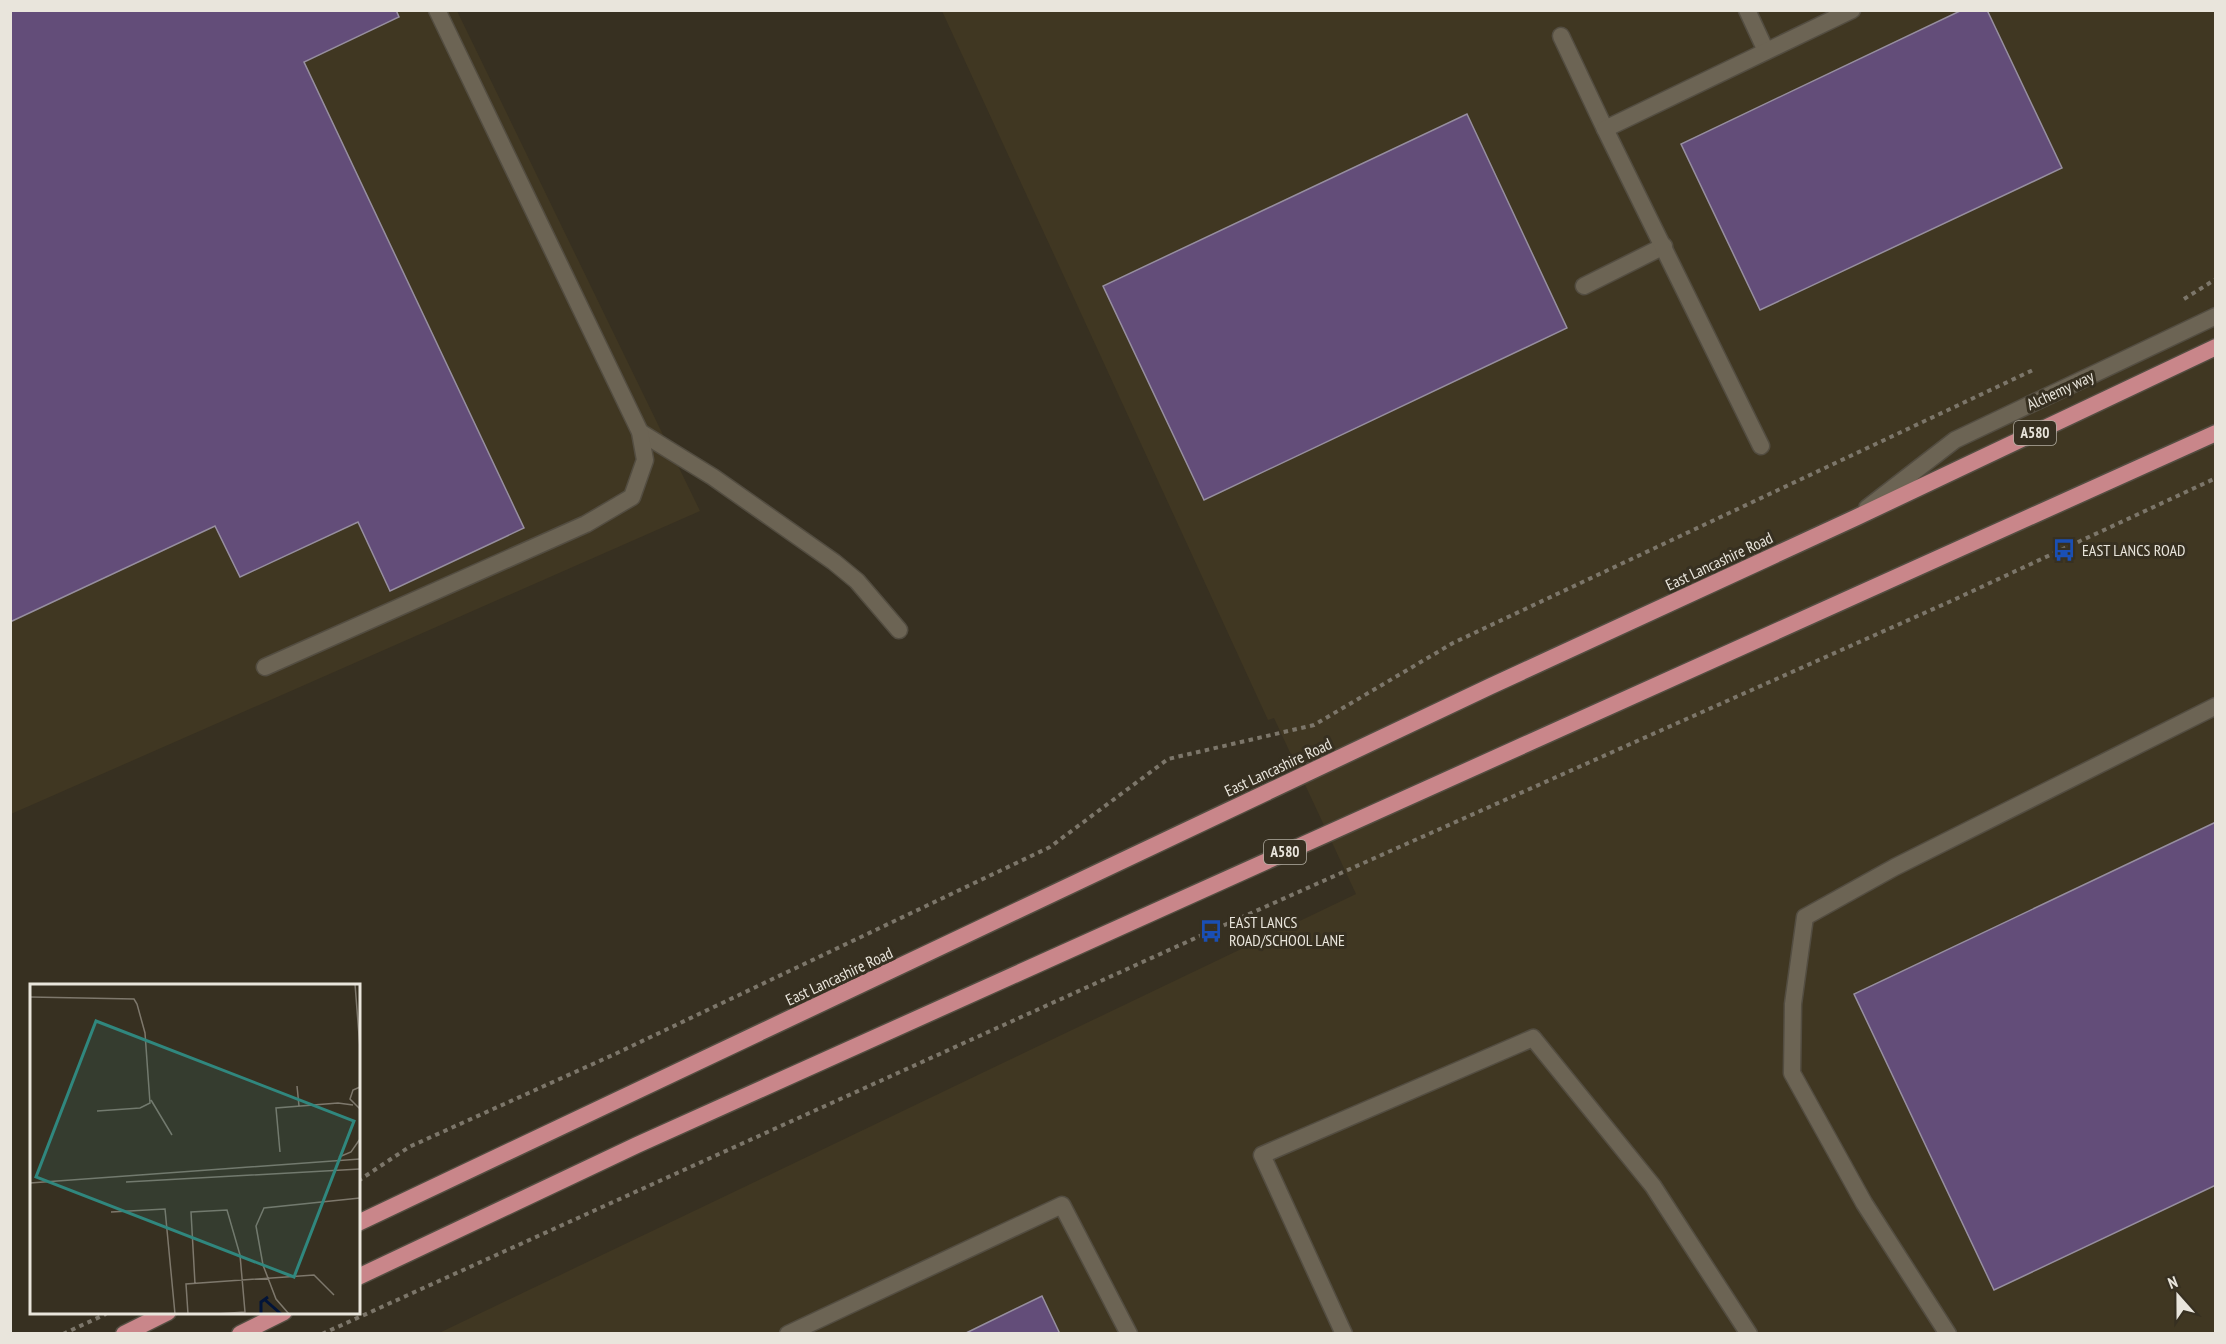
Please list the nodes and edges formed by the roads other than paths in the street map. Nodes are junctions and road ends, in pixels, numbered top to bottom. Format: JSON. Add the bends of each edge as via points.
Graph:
{"nodes":[{"id":1,"x":437,"y":10,"type":"edge"},
{"id":2,"x":1747,"y":10,"type":"edge"},
{"id":3,"x":1852,"y":10,"type":"edge"},
{"id":4,"x":1561,"y":36,"type":"dead end"},
{"id":5,"x":1766,"y":51,"type":"junction"},
{"id":6,"x":1605,"y":129,"type":"junction"},
{"id":7,"x":1664,"y":246,"type":"junction"},
{"id":8,"x":1584,"y":286,"type":"dead end"},
{"id":9,"x":2216,"y":316,"type":"edge"},
{"id":10,"x":2216,"y":347,"type":"edge"},
{"id":11,"x":640,"y":432,"type":"junction"},
{"id":12,"x":2216,"y":433,"type":"edge"},
{"id":13,"x":1761,"y":446,"type":"dead end"},
{"id":14,"x":1855,"y":518,"type":"junction"},
{"id":15,"x":899,"y":630,"type":"dead end"},
{"id":16,"x":265,"y":667,"type":"dead end"},
{"id":17,"x":2216,"y":706,"type":"edge"},
{"id":18,"x":360,"y":1222,"type":"edge"},
{"id":19,"x":360,"y":1276,"type":"edge"},
{"id":20,"x":164,"y":1314,"type":"edge"},
{"id":21,"x":280,"y":1314,"type":"edge"},
{"id":22,"x":124,"y":1334,"type":"edge"},
{"id":23,"x":240,"y":1334,"type":"edge"},
{"id":24,"x":788,"y":1334,"type":"edge"},
{"id":25,"x":1129,"y":1334,"type":"edge"},
{"id":26,"x":1344,"y":1334,"type":"edge"},
{"id":27,"x":1749,"y":1334,"type":"edge"},
{"id":28,"x":1948,"y":1334,"type":"edge"}],
"edges":[{"from":1,"to":11,"type":"street"},
{"from":2,"to":5,"type":"street"},
{"from":3,"to":5,"type":"street"},
{"from":4,"to":6,"type":"street"},
{"from":5,"to":6,"type":"street"},
{"from":6,"to":7,"type":"street"},
{"from":7,"to":8,"type":"street"},
{"from":7,"to":13,"type":"street"},
{"from":9,"to":14,"type":"street","name":"Alchemy way","via":[[1955,440]]},
{"from":10,"to":14,"type":"highway","name":"East Lancashire Road","number":"A580"},
{"from":11,"to":15,"type":"street","via":[[713,477],[834,562],[857,581]]},
{"from":11,"to":16,"type":"street","via":[[645,460],[632,497],[586,524]]},
{"from":12,"to":19,"type":"highway","number":"A580","via":[[637,1144]]},
{"from":14,"to":18,"type":"highway","name":"East Lancashire Road","number":"A580","via":[[1491,686]]},
{"from":17,"to":28,"type":"street","via":[[1895,867],[1805,917],[1793,1004],[1792,1073],[1864,1203]]},
{"from":20,"to":22,"type":"highway"},
{"from":21,"to":23,"type":"highway"},
{"from":24,"to":25,"type":"street","via":[[1062,1205]]},
{"from":26,"to":27,"type":"street","via":[[1262,1155],[1533,1038],[1653,1186]]}]}
